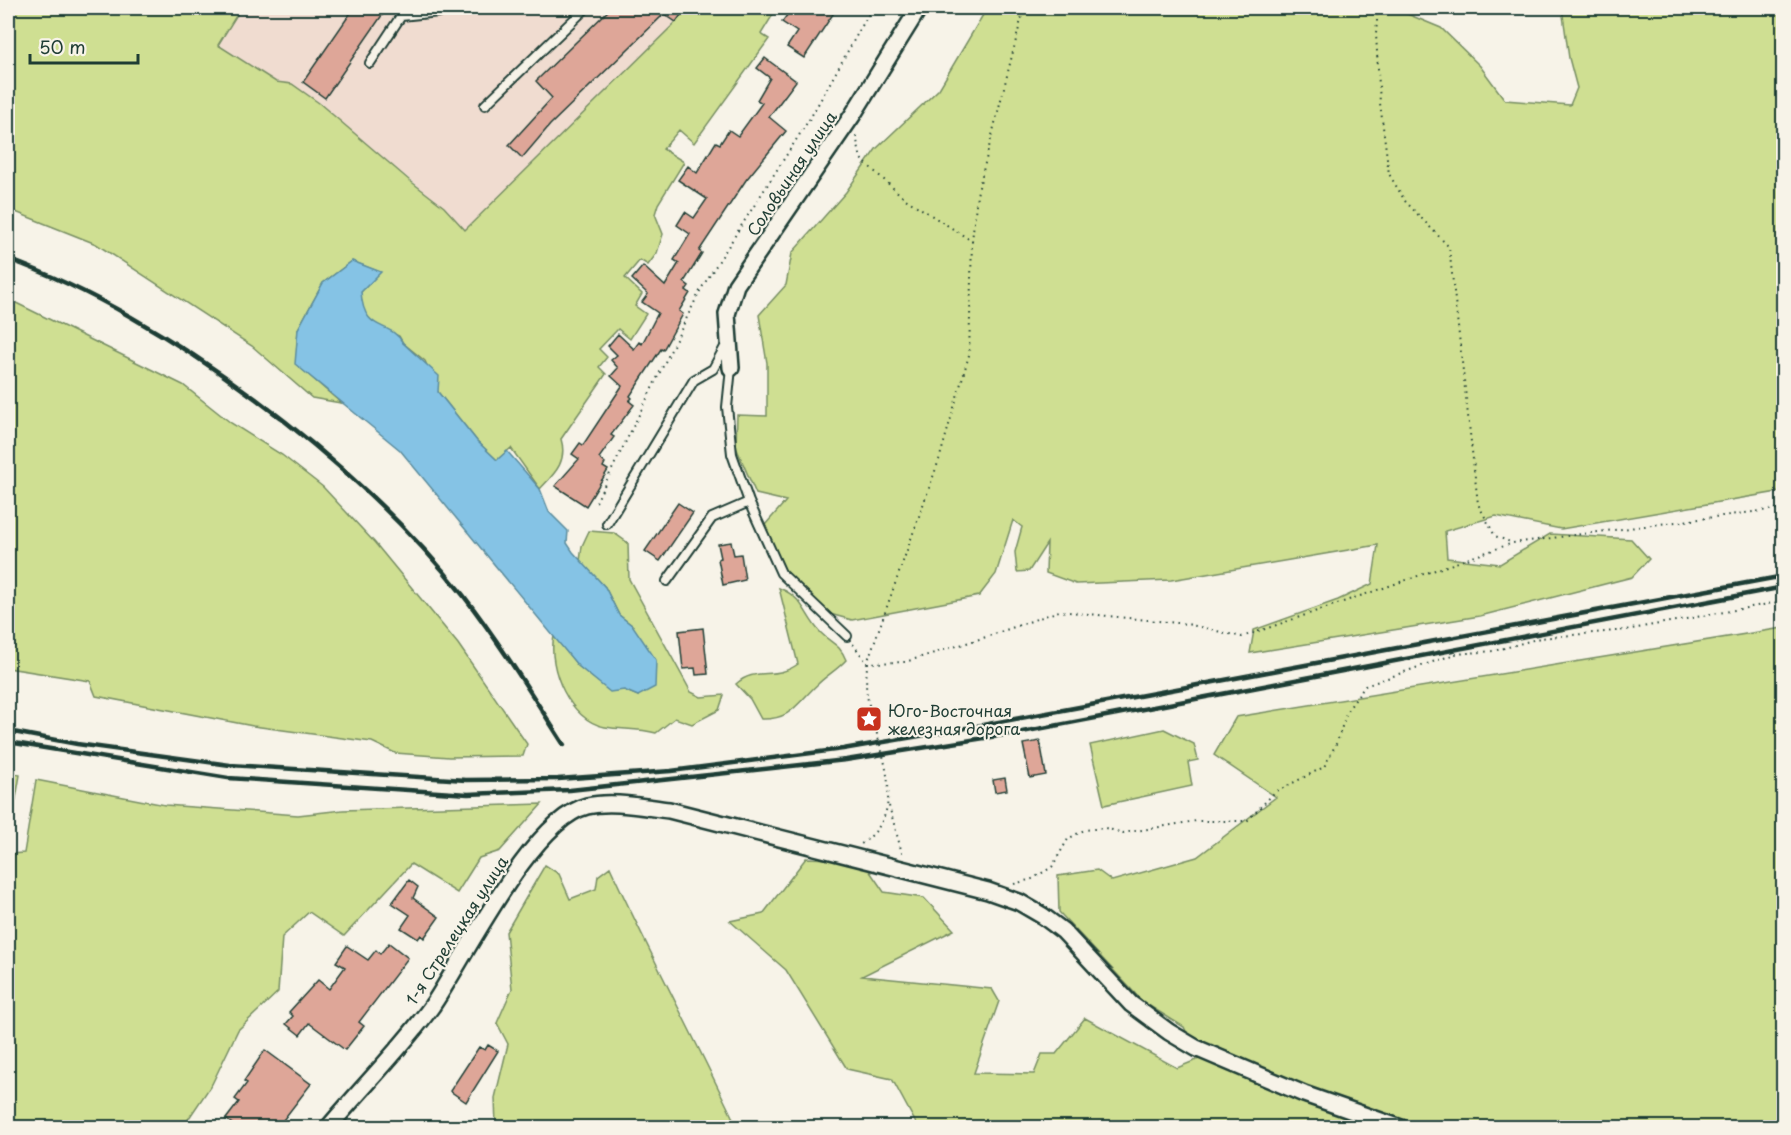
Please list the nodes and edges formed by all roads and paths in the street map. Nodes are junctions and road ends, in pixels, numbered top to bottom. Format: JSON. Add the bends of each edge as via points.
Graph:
{"nodes":[{"id":1,"x":443,"y":8,"type":"edge"},
{"id":2,"x":872,"y":8,"type":"edge"},
{"id":3,"x":919,"y":8,"type":"edge"},
{"id":4,"x":1024,"y":8,"type":"edge"},
{"id":5,"x":1378,"y":8,"type":"edge"},
{"id":6,"x":582,"y":9,"type":"edge"},
{"id":7,"x":370,"y":63,"type":"dead end"},
{"id":8,"x":485,"y":105,"type":"dead end"},
{"id":9,"x":852,"y":116,"type":"junction"},
{"id":10,"x":972,"y":241,"type":"junction"},
{"id":11,"x":730,"y":338,"type":"junction"},
{"id":12,"x":731,"y":368,"type":"joint"},
{"id":13,"x":596,"y":502,"type":"dead end"},
{"id":14,"x":749,"y":502,"type":"junction"},
{"id":15,"x":1784,"y":508,"type":"edge"},
{"id":16,"x":607,"y":524,"type":"dead end"},
{"id":17,"x":1513,"y":543,"type":"junction"},
{"id":18,"x":667,"y":581,"type":"dead end"},
{"id":19,"x":1784,"y":601,"type":"edge"},
{"id":20,"x":847,"y":636,"type":"joint"},
{"id":21,"x":867,"y":663,"type":"junction"},
{"id":22,"x":889,"y":806,"type":"junction"},
{"id":23,"x":844,"y":855,"type":"junction"},
{"id":24,"x":907,"y":870,"type":"junction"},
{"id":25,"x":988,"y":891,"type":"junction"},
{"id":26,"x":328,"y":1128,"type":"edge"},
{"id":27,"x":1401,"y":1128,"type":"edge"}],
"edges":[{"from":1,"to":7,"type":"lane","via":[[439,12],[401,16]]},
{"from":2,"to":13,"type":"path","via":[[829,87],[701,289]]},
{"from":3,"to":9,"type":"street","name":"Соловьиная улица"},
{"from":4,"to":10,"type":"path","via":[[977,195]]},
{"from":5,"to":17,"type":"path","via":[[1379,80],[1389,174],[1405,201],[1449,247],[1478,504],[1495,536]]},
{"from":6,"to":8,"type":"lane"},
{"from":9,"to":10,"type":"path","via":[[861,159],[904,198]]},
{"from":9,"to":11,"type":"street","name":"Соловьиная улица","via":[[736,285],[727,314]]},
{"from":10,"to":21,"type":"path","via":[[969,355],[939,460]]},
{"from":11,"to":12,"type":"street","name":"Соловьиная улица"},
{"from":11,"to":16,"type":"lane","via":[[713,369],[694,380]]},
{"from":12,"to":14,"type":"lane","via":[[727,407],[732,454]]},
{"from":14,"to":18,"type":"lane","via":[[712,518]]},
{"from":14,"to":20,"type":"lane","via":[[780,573]]},
{"from":15,"to":17,"type":"path"},
{"from":17,"to":21,"type":"path","via":[[1242,637],[1187,624],[1059,610],[905,662]]},
{"from":19,"to":25,"type":"path","via":[[1626,630],[1540,638],[1494,651],[1455,654],[1365,686],[1347,711],[1324,767],[1275,792],[1247,821],[1196,821],[1123,833],[1105,828],[1084,830],[1068,839],[1052,867],[1032,879]]},
{"from":20,"to":21,"type":"path"},
{"from":21,"to":22,"type":"path","via":[[866,693],[888,776]]},
{"from":22,"to":23,"type":"path","via":[[875,835]]},
{"from":22,"to":24,"type":"path"},
{"from":23,"to":24,"type":"street"},
{"from":23,"to":26,"type":"street","name":"1-я Стрелецкая улица","via":[[669,810],[586,806],[551,828],[523,859],[431,1006]]},
{"from":24,"to":25,"type":"street"},
{"from":25,"to":27,"type":"street","via":[[1019,902],[1063,931],[1131,1004],[1196,1048],[1304,1094]]}]}
